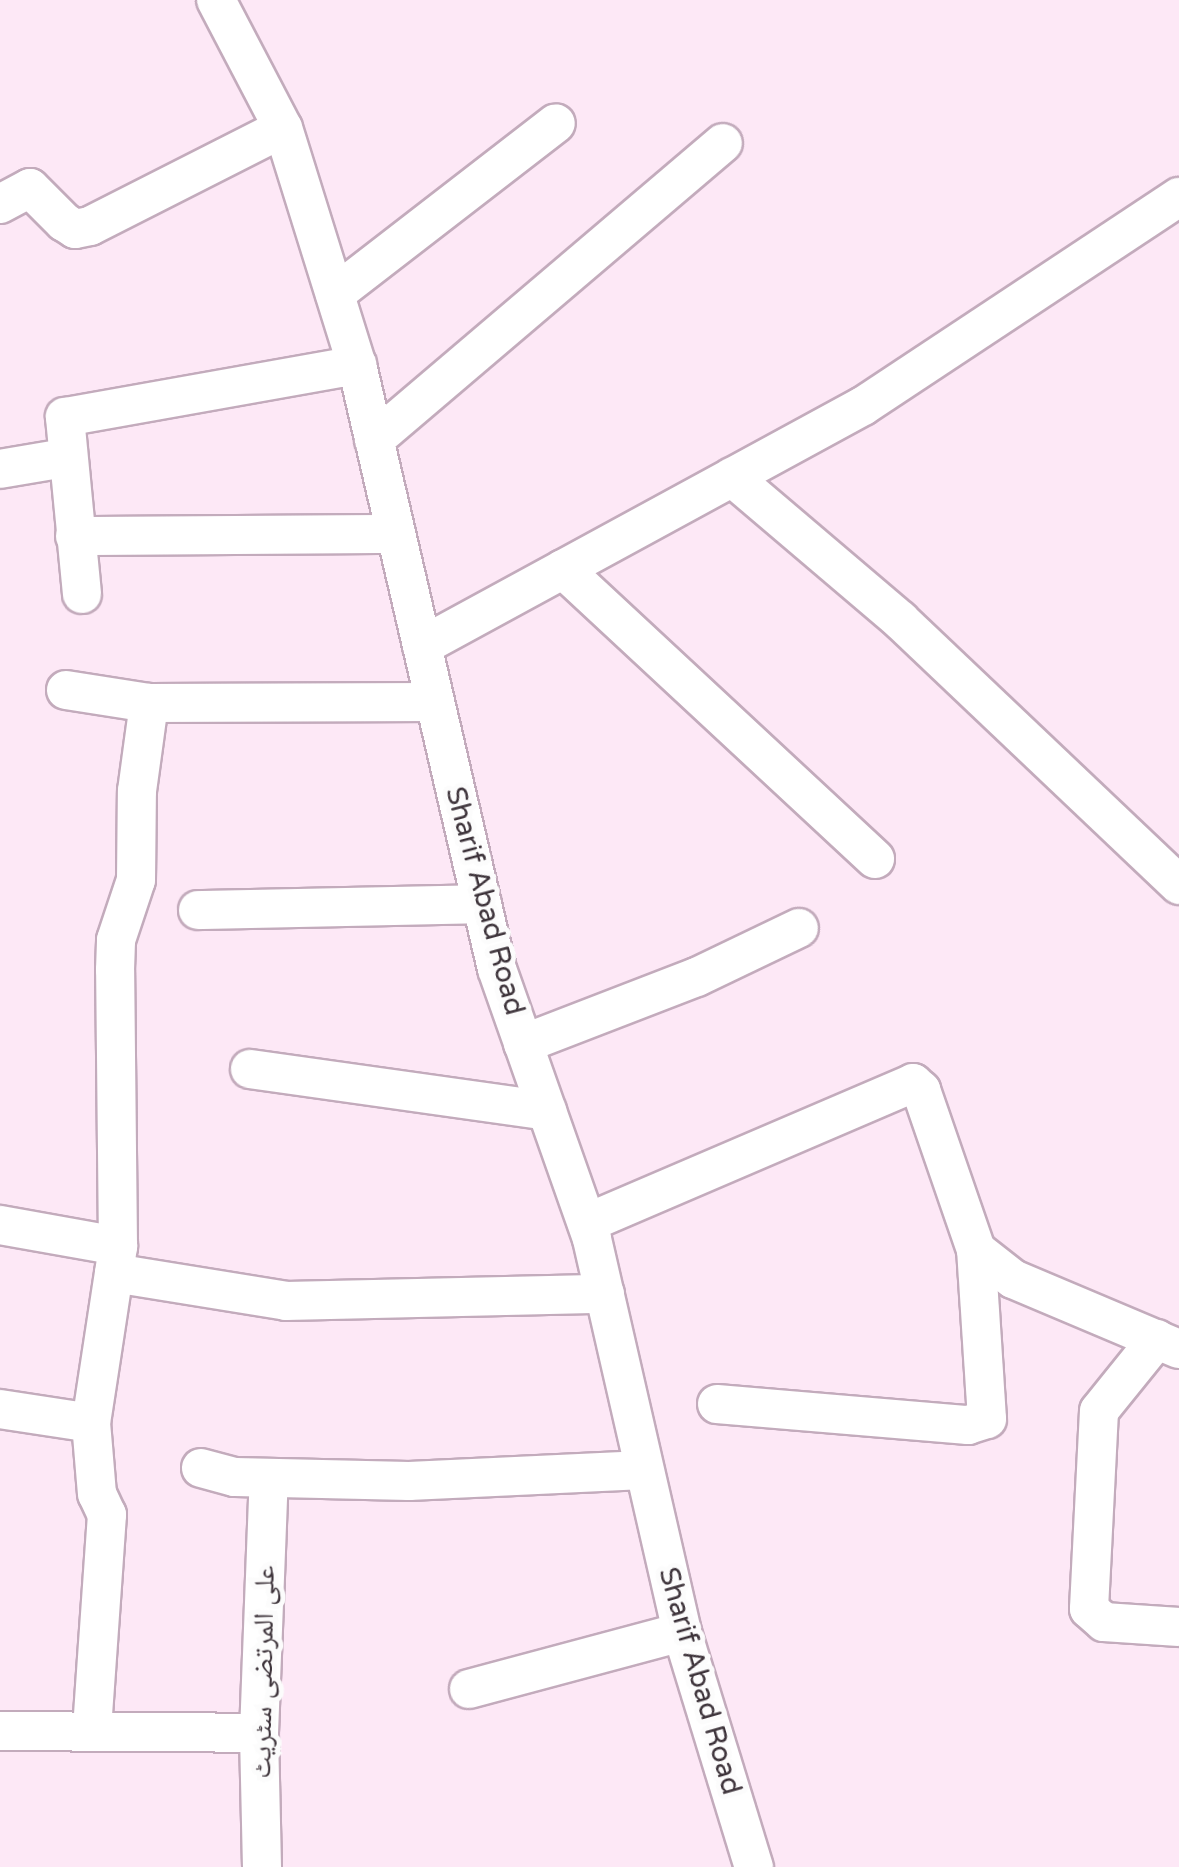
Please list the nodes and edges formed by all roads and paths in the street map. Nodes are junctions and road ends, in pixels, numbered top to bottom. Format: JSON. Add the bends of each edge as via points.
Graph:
{"nodes":[{"id":1,"x":216,"y":0,"type":"edge"},
{"id":2,"x":556,"y":123,"type":"dead end"},
{"id":3,"x":283,"y":128,"type":"junction"},
{"id":4,"x":723,"y":143,"type":"dead end"},
{"id":5,"x":1179,"y":197,"type":"edge"},
{"id":6,"x":0,"y":204,"type":"edge"},
{"id":7,"x":335,"y":294,"type":"junction"},
{"id":8,"x":356,"y":364,"type":"junction"},
{"id":9,"x":374,"y":440,"type":"junction"},
{"id":10,"x":65,"y":458,"type":"junction"},
{"id":11,"x":0,"y":469,"type":"edge"},
{"id":12,"x":732,"y":477,"type":"junction"},
{"id":13,"x":396,"y":534,"type":"junction"},
{"id":14,"x":75,"y":536,"type":"junction"},
{"id":15,"x":563,"y":569,"type":"junction"},
{"id":16,"x":82,"y":594,"type":"dead end"},
{"id":17,"x":422,"y":646,"type":"junction"},
{"id":18,"x":66,"y":690,"type":"dead end"},
{"id":19,"x":435,"y":702,"type":"junction"},
{"id":20,"x":149,"y":703,"type":"junction"},
{"id":21,"x":875,"y":859,"type":"dead end"},
{"id":22,"x":1179,"y":885,"type":"edge"},
{"id":23,"x":482,"y":904,"type":"junction"},
{"id":24,"x":198,"y":910,"type":"dead end"},
{"id":25,"x":799,"y":928,"type":"dead end"},
{"id":26,"x":523,"y":1044,"type":"junction"},
{"id":27,"x":250,"y":1070,"type":"dead end"},
{"id":28,"x":547,"y":1112,"type":"junction"},
{"id":29,"x":587,"y":1223,"type":"junction"},
{"id":30,"x":0,"y":1225,"type":"edge"},
{"id":31,"x":976,"y":1250,"type":"junction"},
{"id":32,"x":116,"y":1259,"type":"junction"},
{"id":33,"x":604,"y":1294,"type":"junction"},
{"id":34,"x":1168,"y":1344,"type":"edge"},
{"id":35,"x":717,"y":1404,"type":"dead end"},
{"id":36,"x":0,"y":1408,"type":"edge"},
{"id":37,"x":91,"y":1424,"type":"junction"},
{"id":38,"x":201,"y":1468,"type":"dead end"},
{"id":39,"x":644,"y":1470,"type":"junction"},
{"id":40,"x":269,"y":1478,"type":"junction"},
{"id":41,"x":1179,"y":1627,"type":"edge"},
{"id":42,"x":682,"y":1632,"type":"junction"},
{"id":43,"x":469,"y":1688,"type":"dead end"},
{"id":44,"x":92,"y":1729,"type":"junction"},
{"id":45,"x":0,"y":1731,"type":"edge"},
{"id":46,"x":259,"y":1733,"type":"junction"},
{"id":47,"x":262,"y":1867,"type":"edge"},
{"id":48,"x":754,"y":1867,"type":"edge"}],
"edges":[{"from":1,"to":3,"type":"street","name":"Sharif Abad Road"},
{"from":2,"to":7,"type":"street"},
{"from":3,"to":6,"type":"street","via":[[90,226],[75,229],[30,188]]},
{"from":3,"to":7,"type":"street","name":"Sharif Abad Road"},
{"from":4,"to":9,"type":"street"},
{"from":5,"to":12,"type":"street","via":[[863,406]]},
{"from":7,"to":8,"type":"street","name":"Sharif Abad Road"},
{"from":8,"to":9,"type":"street","name":"Sharif Abad Road"},
{"from":8,"to":10,"type":"street","via":[[74,412],[62,424]]},
{"from":9,"to":13,"type":"street","name":"Sharif Abad Road"},
{"from":10,"to":11,"type":"street"},
{"from":10,"to":14,"type":"street"},
{"from":12,"to":15,"type":"street"},
{"from":12,"to":22,"type":"street","via":[[900,620]]},
{"from":13,"to":14,"type":"street"},
{"from":13,"to":17,"type":"street","name":"Sharif Abad Road"},
{"from":14,"to":16,"type":"street"},
{"from":15,"to":17,"type":"street"},
{"from":15,"to":21,"type":"street"},
{"from":17,"to":19,"type":"street","name":"Sharif Abad Road"},
{"from":18,"to":20,"type":"street"},
{"from":19,"to":20,"type":"street"},
{"from":19,"to":23,"type":"street","name":"Sharif Abad Road"},
{"from":20,"to":32,"type":"street","via":[[137,791],[136,880],[114,970]]},
{"from":23,"to":24,"type":"street"},
{"from":23,"to":26,"type":"street","name":"Sharif Abad Road"},
{"from":25,"to":26,"type":"street","via":[[697,977]]},
{"from":26,"to":28,"type":"street","name":"Sharif Abad Road"},
{"from":27,"to":28,"type":"street"},
{"from":28,"to":29,"type":"street","name":"Sharif Abad Road"},
{"from":29,"to":31,"type":"street","via":[[912,1082],[921,1090]]},
{"from":29,"to":33,"type":"street","name":"Sharif Abad Road"},
{"from":30,"to":32,"type":"street"},
{"from":31,"to":34,"type":"street","via":[[1014,1278]]},
{"from":31,"to":35,"type":"street","via":[[987,1420],[968,1425]]},
{"from":32,"to":33,"type":"street","via":[[286,1300]]},
{"from":32,"to":37,"type":"street"},
{"from":33,"to":39,"type":"street","name":"Sharif Abad Road"},
{"from":34,"to":41,"type":"street","via":[[1099,1411],[1088,1609],[1104,1622]]},
{"from":36,"to":37,"type":"street"},
{"from":37,"to":44,"type":"street","via":[[96,1494],[106,1515]]},
{"from":38,"to":40,"type":"street"},
{"from":39,"to":40,"type":"street","via":[[409,1481]]},
{"from":39,"to":42,"type":"street","name":"Sharif Abad Road"},
{"from":40,"to":46,"type":"street","name":"علی المرتضی سٹریٹ"},
{"from":42,"to":43,"type":"street"},
{"from":42,"to":48,"type":"street","name":"Sharif Abad Road"},
{"from":44,"to":45,"type":"street"},
{"from":44,"to":46,"type":"street"},
{"from":46,"to":47,"type":"street","name":"علی المرتضی سٹریٹ"}]}
